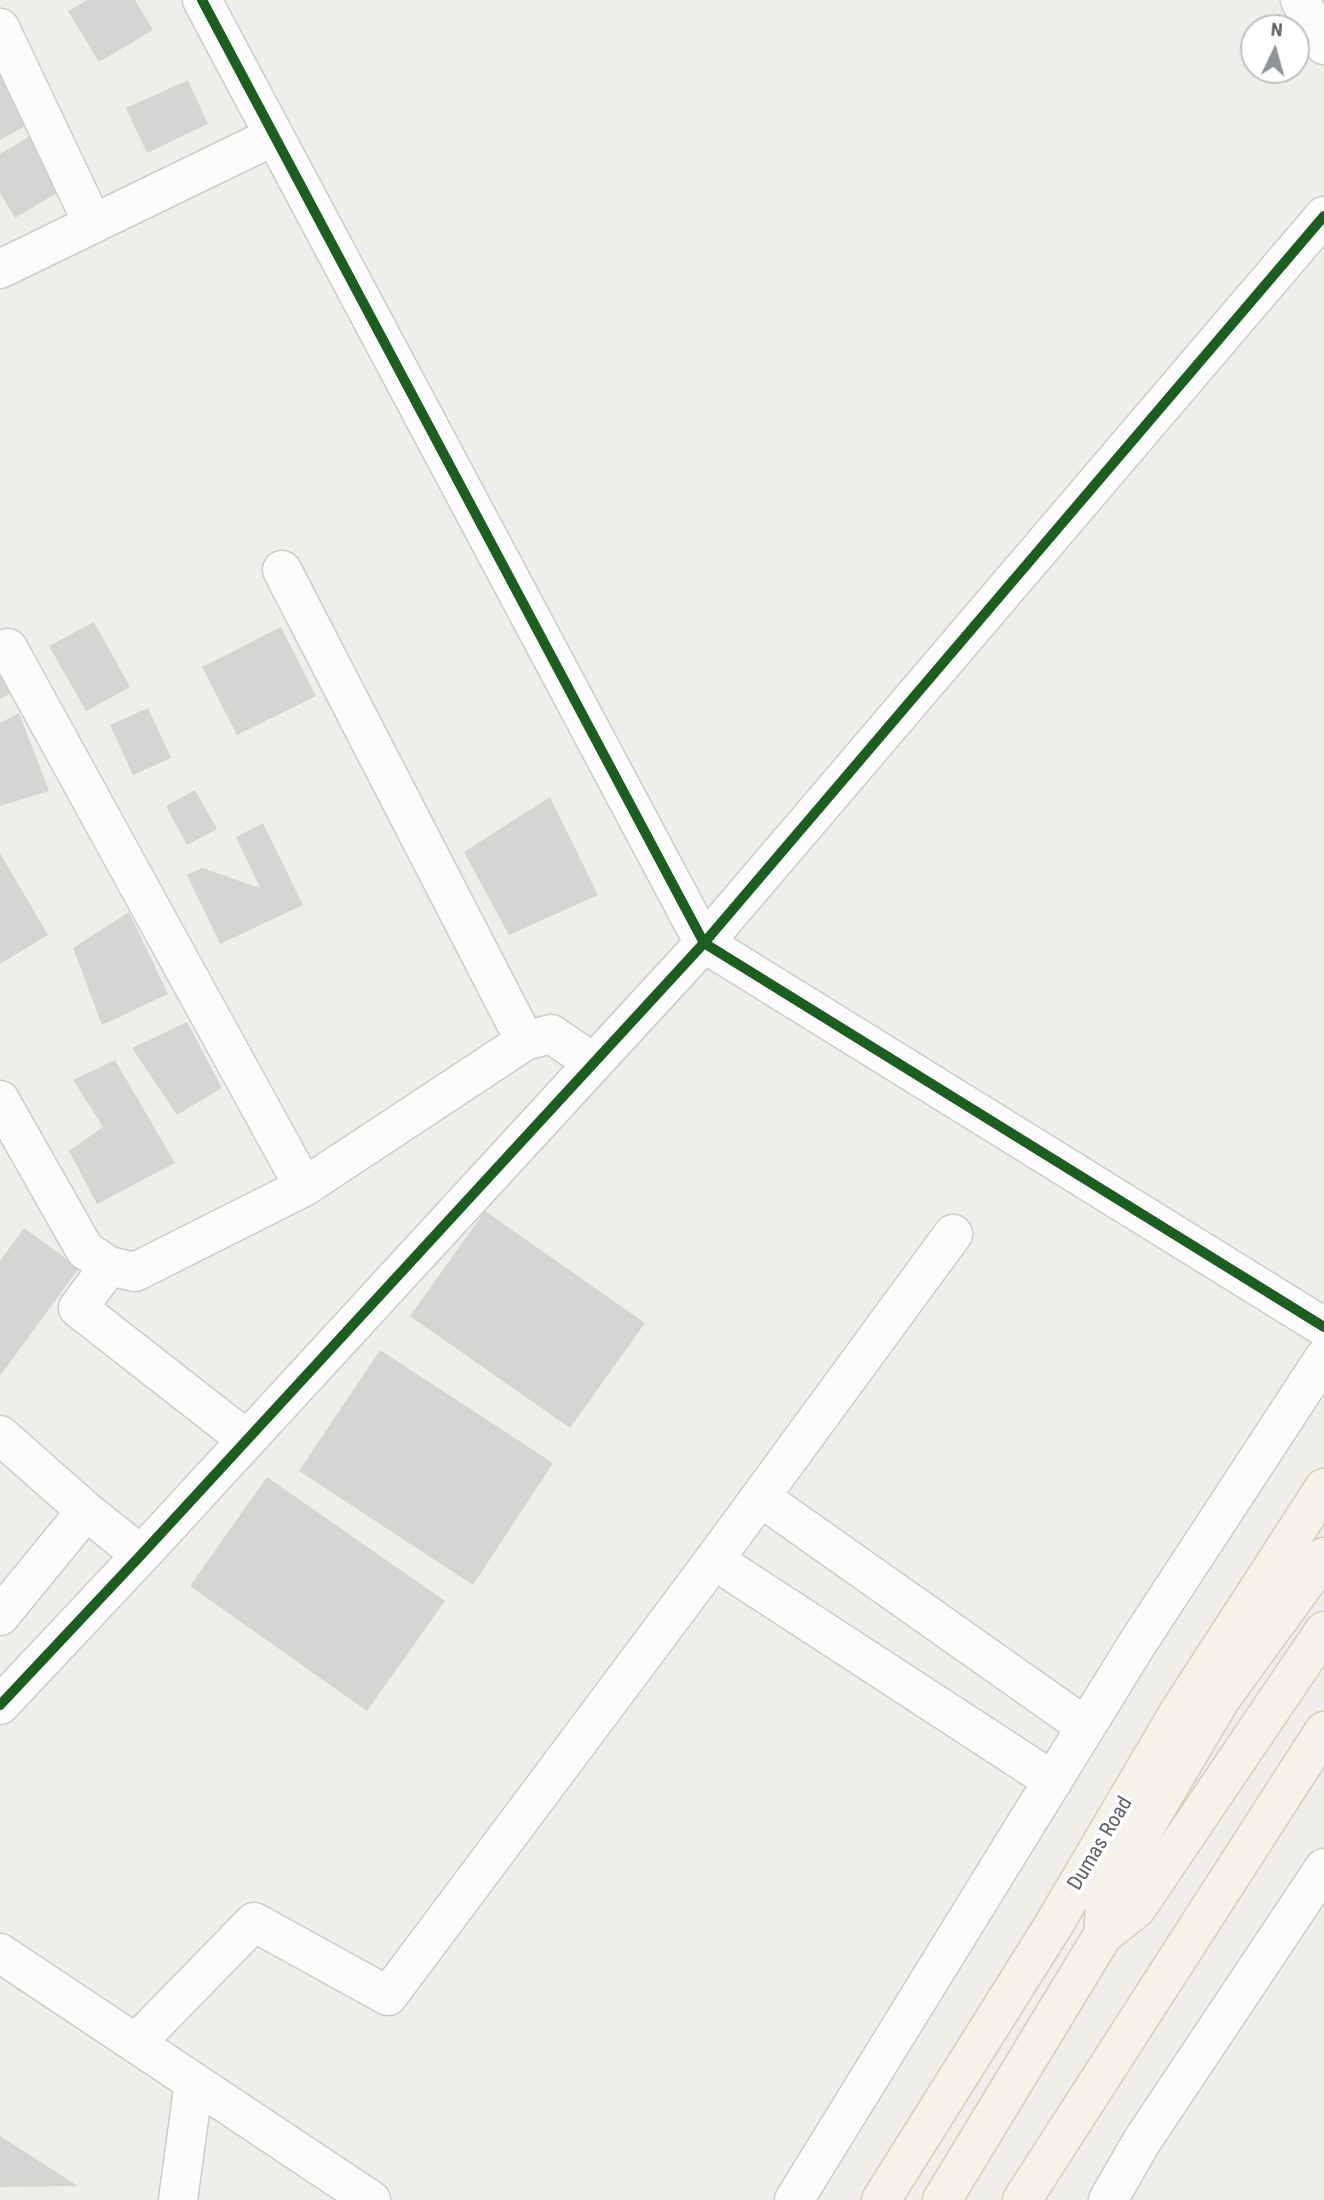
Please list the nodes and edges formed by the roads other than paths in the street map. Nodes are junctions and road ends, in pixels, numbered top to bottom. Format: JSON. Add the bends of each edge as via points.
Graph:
{"nodes":[{"id":1,"x":202,"y":0,"type":"edge"},
{"id":2,"x":1300,"y":0,"type":"edge"},
{"id":3,"x":0,"y":28,"type":"edge"},
{"id":4,"x":1324,"y":45,"type":"edge"},
{"id":5,"x":274,"y":136,"type":"junction"},
{"id":6,"x":1324,"y":216,"type":"edge"},
{"id":7,"x":93,"y":224,"type":"junction"},
{"id":8,"x":0,"y":269,"type":"edge"},
{"id":9,"x":282,"y":570,"type":"dead end"},
{"id":10,"x":8,"y":648,"type":"dead end"},
{"id":11,"x":704,"y":943,"type":"junction"},
{"id":12,"x":525,"y":1041,"type":"junction"},
{"id":13,"x":594,"y":1063,"type":"junction"},
{"id":14,"x":0,"y":1100,"type":"edge"},
{"id":15,"x":304,"y":1187,"type":"junction"},
{"id":16,"x":953,"y":1234,"type":"dead end"},
{"id":17,"x":109,"y":1266,"type":"junction"},
{"id":18,"x":1324,"y":1327,"type":"edge"},
{"id":19,"x":1324,"y":1358,"type":"edge"},
{"id":20,"x":0,"y":1435,"type":"edge"},
{"id":21,"x":247,"y":1440,"type":"junction"},
{"id":22,"x":1324,"y":1488,"type":"edge"},
{"id":23,"x":760,"y":1497,"type":"junction"},
{"id":24,"x":86,"y":1511,"type":"junction"},
{"id":25,"x":141,"y":1555,"type":"junction"},
{"id":26,"x":1324,"y":1557,"type":"edge"},
{"id":27,"x":714,"y":1560,"type":"junction"},
{"id":28,"x":0,"y":1616,"type":"edge"},
{"id":29,"x":1324,"y":1631,"type":"edge"},
{"id":30,"x":0,"y":1704,"type":"edge"},
{"id":31,"x":1086,"y":1727,"type":"junction"},
{"id":32,"x":1324,"y":1731,"type":"edge"},
{"id":33,"x":1053,"y":1781,"type":"junction"},
{"id":34,"x":1324,"y":1868,"type":"edge"},
{"id":35,"x":1103,"y":1935,"type":"junction"},
{"id":36,"x":0,"y":1953,"type":"edge"},
{"id":37,"x":136,"y":2043,"type":"junction"},
{"id":38,"x":194,"y":2082,"type":"junction"},
{"id":39,"x":178,"y":2200,"type":"edge"},
{"id":40,"x":371,"y":2200,"type":"edge"},
{"id":41,"x":794,"y":2200,"type":"edge"},
{"id":42,"x":881,"y":2200,"type":"edge"},
{"id":43,"x":942,"y":2200,"type":"edge"},
{"id":44,"x":1022,"y":2200,"type":"edge"},
{"id":45,"x":1108,"y":2200,"type":"edge"}],
"edges":[{"from":1,"to":5,"type":"street"},
{"from":2,"to":4,"type":"street"},
{"from":3,"to":7,"type":"street"},
{"from":5,"to":7,"type":"street"},
{"from":5,"to":11,"type":"street"},
{"from":6,"to":11,"type":"street"},
{"from":7,"to":8,"type":"street"},
{"from":9,"to":12,"type":"street"},
{"from":10,"to":15,"type":"street"},
{"from":11,"to":13,"type":"street"},
{"from":11,"to":18,"type":"street"},
{"from":12,"to":13,"type":"street","via":[[551,1034]]},
{"from":12,"to":15,"type":"street"},
{"from":13,"to":21,"type":"street"},
{"from":14,"to":17,"type":"street","via":[[85,1250]]},
{"from":15,"to":17,"type":"street","via":[[135,1272]]},
{"from":16,"to":23,"type":"street"},
{"from":17,"to":21,"type":"street","via":[[78,1308]]},
{"from":19,"to":31,"type":"street"},
{"from":20,"to":24,"type":"street"},
{"from":21,"to":25,"type":"street"},
{"from":22,"to":42,"type":"main road","name":"Dumas Road","via":[[1179,1712],[1053,1926]]},
{"from":23,"to":27,"type":"street"},
{"from":23,"to":31,"type":"street"},
{"from":24,"to":25,"type":"street"},
{"from":24,"to":28,"type":"street"},
{"from":25,"to":30,"type":"street"},
{"from":26,"to":35,"type":"main road","via":[[1220,1700],[1113,1881],[1106,1893]]},
{"from":27,"to":33,"type":"street"},
{"from":27,"to":37,"type":"street","via":[[388,1996],[254,1922]]},
{"from":29,"to":35,"type":"main road","via":[[1136,1909]]},
{"from":31,"to":33,"type":"street"},
{"from":32,"to":44,"type":"main road"},
{"from":33,"to":41,"type":"street"},
{"from":34,"to":45,"type":"street","via":[[1142,2141]]},
{"from":35,"to":43,"type":"main road"},
{"from":36,"to":37,"type":"street"},
{"from":37,"to":38,"type":"street"},
{"from":38,"to":39,"type":"street"},
{"from":38,"to":40,"type":"street"}]}
